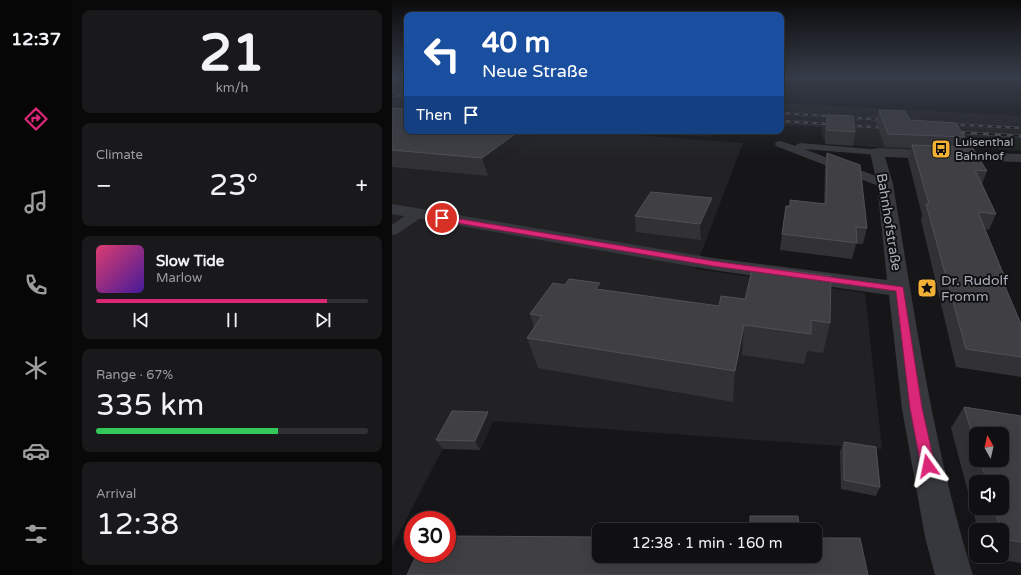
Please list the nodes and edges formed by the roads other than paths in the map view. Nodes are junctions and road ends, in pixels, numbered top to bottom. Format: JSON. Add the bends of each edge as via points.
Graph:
{"nodes":[{"id":1,"x":877,"y":152,"type":"junction"},
{"id":2,"x":1021,"y":158,"type":"edge"},
{"id":3,"x":885,"y":184,"type":"junction"},
{"id":4,"x":392,"y":209,"type":"edge"},
{"id":5,"x":417,"y":214,"type":"junction"},
{"id":6,"x":392,"y":231,"type":"edge"},
{"id":7,"x":900,"y":289,"type":"junction"},
{"id":8,"x":954,"y":575,"type":"edge"}],
"edges":[{"from":1,"to":2,"type":"street"},
{"from":1,"to":3,"type":"street","name":"Bahnhofstraße"},
{"from":1,"to":3,"type":"lane","via":[[780,144]]},
{"from":3,"to":7,"type":"street","name":"Bahnhofstraße"},
{"from":4,"to":5,"type":"street"},
{"from":5,"to":6,"type":"lane"},
{"from":5,"to":7,"type":"street","via":[[713,264]]},
{"from":7,"to":8,"type":"street","name":"Bahnhofstraße","via":[[916,408],[943,537]]}]}
